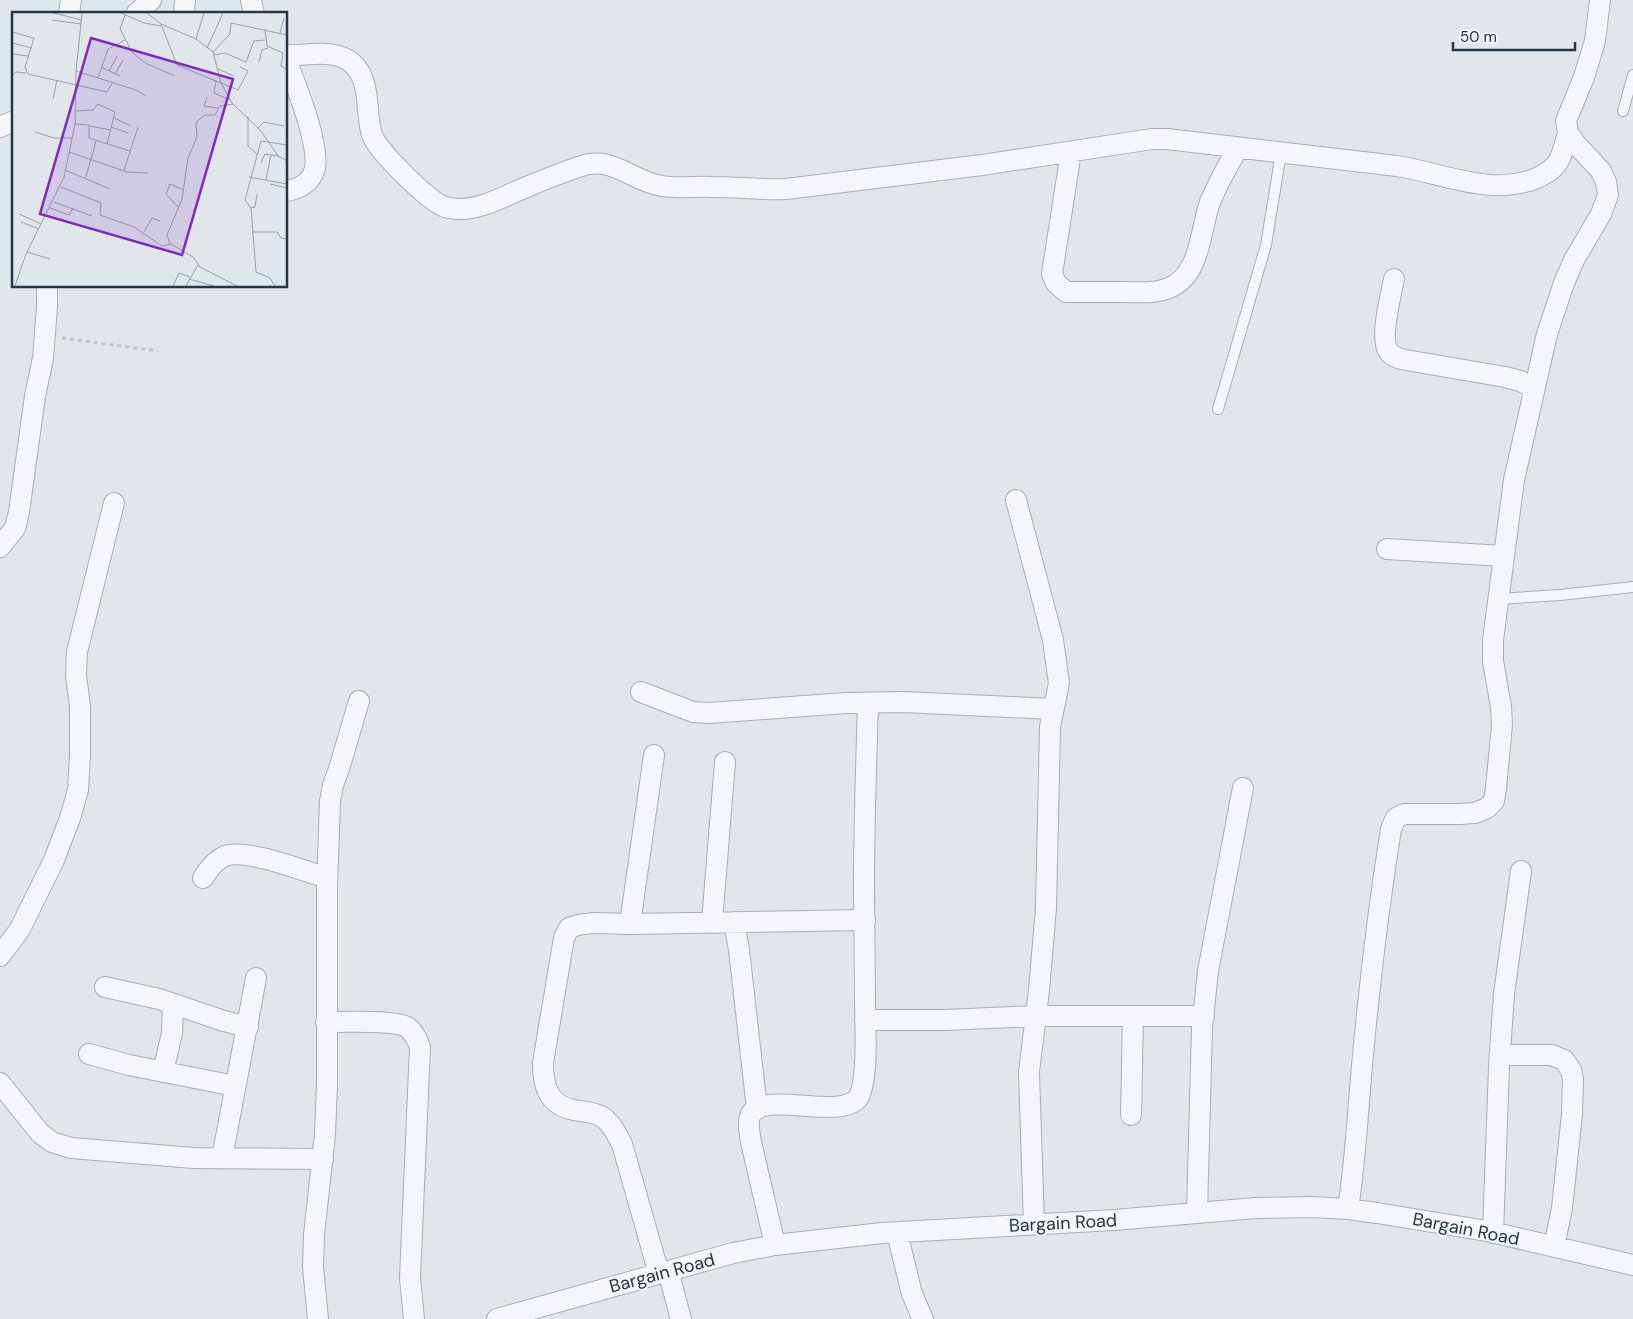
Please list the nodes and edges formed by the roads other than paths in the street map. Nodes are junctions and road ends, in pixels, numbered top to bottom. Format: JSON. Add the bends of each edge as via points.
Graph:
{"nodes":[{"id":1,"x":151,"y":0,"type":"edge"},
{"id":2,"x":1600,"y":0,"type":"edge"},
{"id":3,"x":138,"y":12,"type":"edge"},
{"id":4,"x":288,"y":55,"type":"edge"},
{"id":5,"x":288,"y":64,"type":"edge"},
{"id":6,"x":1633,"y":75,"type":"edge"},
{"id":7,"x":1623,"y":111,"type":"dead end"},
{"id":8,"x":12,"y":122,"type":"edge"},
{"id":9,"x":0,"y":127,"type":"edge"},
{"id":10,"x":1568,"y":133,"type":"junction"},
{"id":11,"x":1238,"y":148,"type":"junction"},
{"id":12,"x":1071,"y":152,"type":"junction"},
{"id":13,"x":1281,"y":153,"type":"junction"},
{"id":14,"x":288,"y":191,"type":"edge"},
{"id":15,"x":1394,"y":279,"type":"dead end"},
{"id":16,"x":47,"y":288,"type":"edge"},
{"id":17,"x":1534,"y":388,"type":"junction"},
{"id":18,"x":1218,"y":408,"type":"dead end"},
{"id":19,"x":1016,"y":500,"type":"dead end"},
{"id":20,"x":114,"y":503,"type":"dead end"},
{"id":21,"x":0,"y":547,"type":"edge"},
{"id":22,"x":1387,"y":549,"type":"dead end"},
{"id":23,"x":1503,"y":556,"type":"junction"},
{"id":24,"x":1633,"y":587,"type":"edge"},
{"id":25,"x":1498,"y":599,"type":"junction"},
{"id":26,"x":641,"y":692,"type":"dead end"},
{"id":27,"x":359,"y":701,"type":"dead end"},
{"id":28,"x":868,"y":704,"type":"junction"},
{"id":29,"x":1052,"y":709,"type":"junction"},
{"id":30,"x":654,"y":755,"type":"dead end"},
{"id":31,"x":725,"y":762,"type":"dead end"},
{"id":32,"x":1243,"y":788,"type":"dead end"},
{"id":33,"x":1521,"y":871,"type":"dead end"},
{"id":34,"x":202,"y":878,"type":"dead end"},
{"id":35,"x":327,"y":878,"type":"junction"},
{"id":36,"x":864,"y":920,"type":"junction"},
{"id":37,"x":712,"y":922,"type":"junction"},
{"id":38,"x":734,"y":922,"type":"junction"},
{"id":39,"x":630,"y":924,"type":"junction"},
{"id":40,"x":0,"y":956,"type":"edge"},
{"id":41,"x":256,"y":978,"type":"dead end"},
{"id":42,"x":105,"y":987,"type":"dead end"},
{"id":43,"x":173,"y":1004,"type":"junction"},
{"id":44,"x":1036,"y":1016,"type":"junction"},
{"id":45,"x":1132,"y":1016,"type":"junction"},
{"id":46,"x":1204,"y":1016,"type":"junction"},
{"id":47,"x":865,"y":1020,"type":"junction"},
{"id":48,"x":326,"y":1022,"type":"junction"},
{"id":49,"x":248,"y":1027,"type":"junction"},
{"id":50,"x":89,"y":1054,"type":"dead end"},
{"id":51,"x":1500,"y":1055,"type":"junction"},
{"id":52,"x":163,"y":1072,"type":"junction"},
{"id":53,"x":0,"y":1083,"type":"edge"},
{"id":54,"x":235,"y":1086,"type":"junction"},
{"id":55,"x":757,"y":1109,"type":"junction"},
{"id":56,"x":1131,"y":1115,"type":"dead end"},
{"id":57,"x":222,"y":1158,"type":"junction"},
{"id":58,"x":323,"y":1159,"type":"junction"},
{"id":59,"x":1348,"y":1209,"type":"junction"},
{"id":60,"x":1197,"y":1213,"type":"junction"},
{"id":61,"x":1034,"y":1224,"type":"junction"},
{"id":62,"x":897,"y":1233,"type":"junction"},
{"id":63,"x":1493,"y":1233,"type":"junction"},
{"id":64,"x":775,"y":1245,"type":"junction"},
{"id":65,"x":1554,"y":1247,"type":"junction"},
{"id":66,"x":1633,"y":1265,"type":"edge"},
{"id":67,"x":664,"y":1272,"type":"junction"},
{"id":68,"x":318,"y":1319,"type":"edge"},
{"id":69,"x":414,"y":1319,"type":"edge"},
{"id":70,"x":498,"y":1319,"type":"edge"},
{"id":71,"x":681,"y":1319,"type":"edge"},
{"id":72,"x":923,"y":1319,"type":"edge"}],
"edges":[{"from":1,"to":3,"type":"street"},
{"from":2,"to":10,"type":"street","via":[[1595,41],[1566,122]]},
{"from":4,"to":12,"type":"street","via":[[330,54],[352,63],[359,71],[364,86],[373,136],[379,147],[434,201],[460,209],[483,205],[588,164],[603,164],[660,186],[761,190],[806,188]]},
{"from":5,"to":14,"type":"street","via":[[308,119],[315,169],[308,182]]},
{"from":6,"to":7,"type":"lane"},
{"from":8,"to":9,"type":"street"},
{"from":10,"to":13,"type":"street","via":[[1558,163],[1548,173],[1502,185],[1465,182],[1406,168]]},
{"from":10,"to":17,"type":"street","via":[[1600,171],[1608,195],[1558,298]]},
{"from":11,"to":12,"type":"street","via":[[1152,139]]},
{"from":11,"to":12,"type":"street","via":[[1210,203],[1199,250],[1192,264],[1182,280],[1170,288],[1154,292],[1066,292],[1056,283],[1052,274]]},
{"from":11,"to":13,"type":"street"},
{"from":13,"to":18,"type":"lane","via":[[1266,245]]},
{"from":15,"to":17,"type":"street","via":[[1385,333],[1389,353],[1396,358],[1505,377]]},
{"from":16,"to":21,"type":"street","via":[[43,358],[19,512],[15,528]]},
{"from":17,"to":23,"type":"street","via":[[1514,480]]},
{"from":19,"to":29,"type":"street","via":[[1053,640],[1059,683]]},
{"from":20,"to":40,"type":"street","via":[[77,652],[80,716],[78,790],[54,860],[20,929]]},
{"from":22,"to":23,"type":"street"},
{"from":23,"to":25,"type":"street"},
{"from":24,"to":25,"type":"lane"},
{"from":25,"to":59,"type":"street","via":[[1493,661],[1502,724],[1494,801],[1475,813],[1404,814],[1396,818],[1391,829],[1371,972]]},
{"from":26,"to":28,"type":"street","via":[[693,712],[709,713]]},
{"from":27,"to":35,"type":"street","via":[[331,793]]},
{"from":28,"to":29,"type":"street","via":[[903,702]]},
{"from":28,"to":36,"type":"street"},
{"from":29,"to":44,"type":"street","via":[[1046,908]]},
{"from":30,"to":39,"type":"street"},
{"from":31,"to":37,"type":"street"},
{"from":32,"to":46,"type":"street","via":[[1208,972]]},
{"from":33,"to":51,"type":"street","via":[[1504,994]]},
{"from":34,"to":35,"type":"street","via":[[225,856],[239,854]]},
{"from":35,"to":48,"type":"street"},
{"from":36,"to":38,"type":"street"},
{"from":36,"to":47,"type":"street"},
{"from":37,"to":38,"type":"street"},
{"from":37,"to":39,"type":"street"},
{"from":38,"to":55,"type":"street"},
{"from":39,"to":67,"type":"street","via":[[580,924],[570,928],[564,938],[543,1077],[554,1102],[601,1116],[612,1126],[622,1144]]},
{"from":41,"to":49,"type":"street"},
{"from":42,"to":43,"type":"street"},
{"from":43,"to":49,"type":"street"},
{"from":43,"to":52,"type":"street","via":[[172,1033]]},
{"from":44,"to":45,"type":"street"},
{"from":44,"to":47,"type":"street"},
{"from":44,"to":61,"type":"street","via":[[1028,1072]]},
{"from":45,"to":46,"type":"street"},
{"from":45,"to":56,"type":"street"},
{"from":46,"to":60,"type":"street"},
{"from":47,"to":55,"type":"street","via":[[864,1072],[858,1098],[837,1107],[782,1105]]},
{"from":48,"to":58,"type":"street"},
{"from":48,"to":69,"type":"street","via":[[374,1022],[406,1027],[416,1036],[420,1047],[410,1278]]},
{"from":49,"to":54,"type":"street"},
{"from":50,"to":52,"type":"street"},
{"from":51,"to":63,"type":"street"},
{"from":51,"to":65,"type":"street","via":[[1552,1056],[1564,1060],[1571,1070],[1572,1114],[1562,1208]]},
{"from":52,"to":54,"type":"street"},
{"from":53,"to":57,"type":"street","via":[[40,1133],[52,1142],[71,1148]]},
{"from":54,"to":57,"type":"street"},
{"from":55,"to":64,"type":"street","via":[[751,1115],[748,1127]]},
{"from":57,"to":58,"type":"street"},
{"from":58,"to":68,"type":"street","via":[[313,1259]]},
{"from":59,"to":60,"type":"street","name":"Bargain Road","via":[[1289,1207]]},
{"from":59,"to":63,"type":"street","name":"Bargain Road"},
{"from":60,"to":61,"type":"street","name":"Bargain Road"},
{"from":61,"to":62,"type":"street","name":"Bargain Road"},
{"from":62,"to":64,"type":"street","name":"Bargain Road"},
{"from":62,"to":72,"type":"street","via":[[912,1294]]},
{"from":63,"to":65,"type":"street","name":"Bargain Road"},
{"from":64,"to":67,"type":"street","name":"Bargain Road"},
{"from":65,"to":66,"type":"street","name":"Bargain Road"},
{"from":67,"to":70,"type":"street","name":"Bargain Road"},
{"from":67,"to":71,"type":"street"}]}
